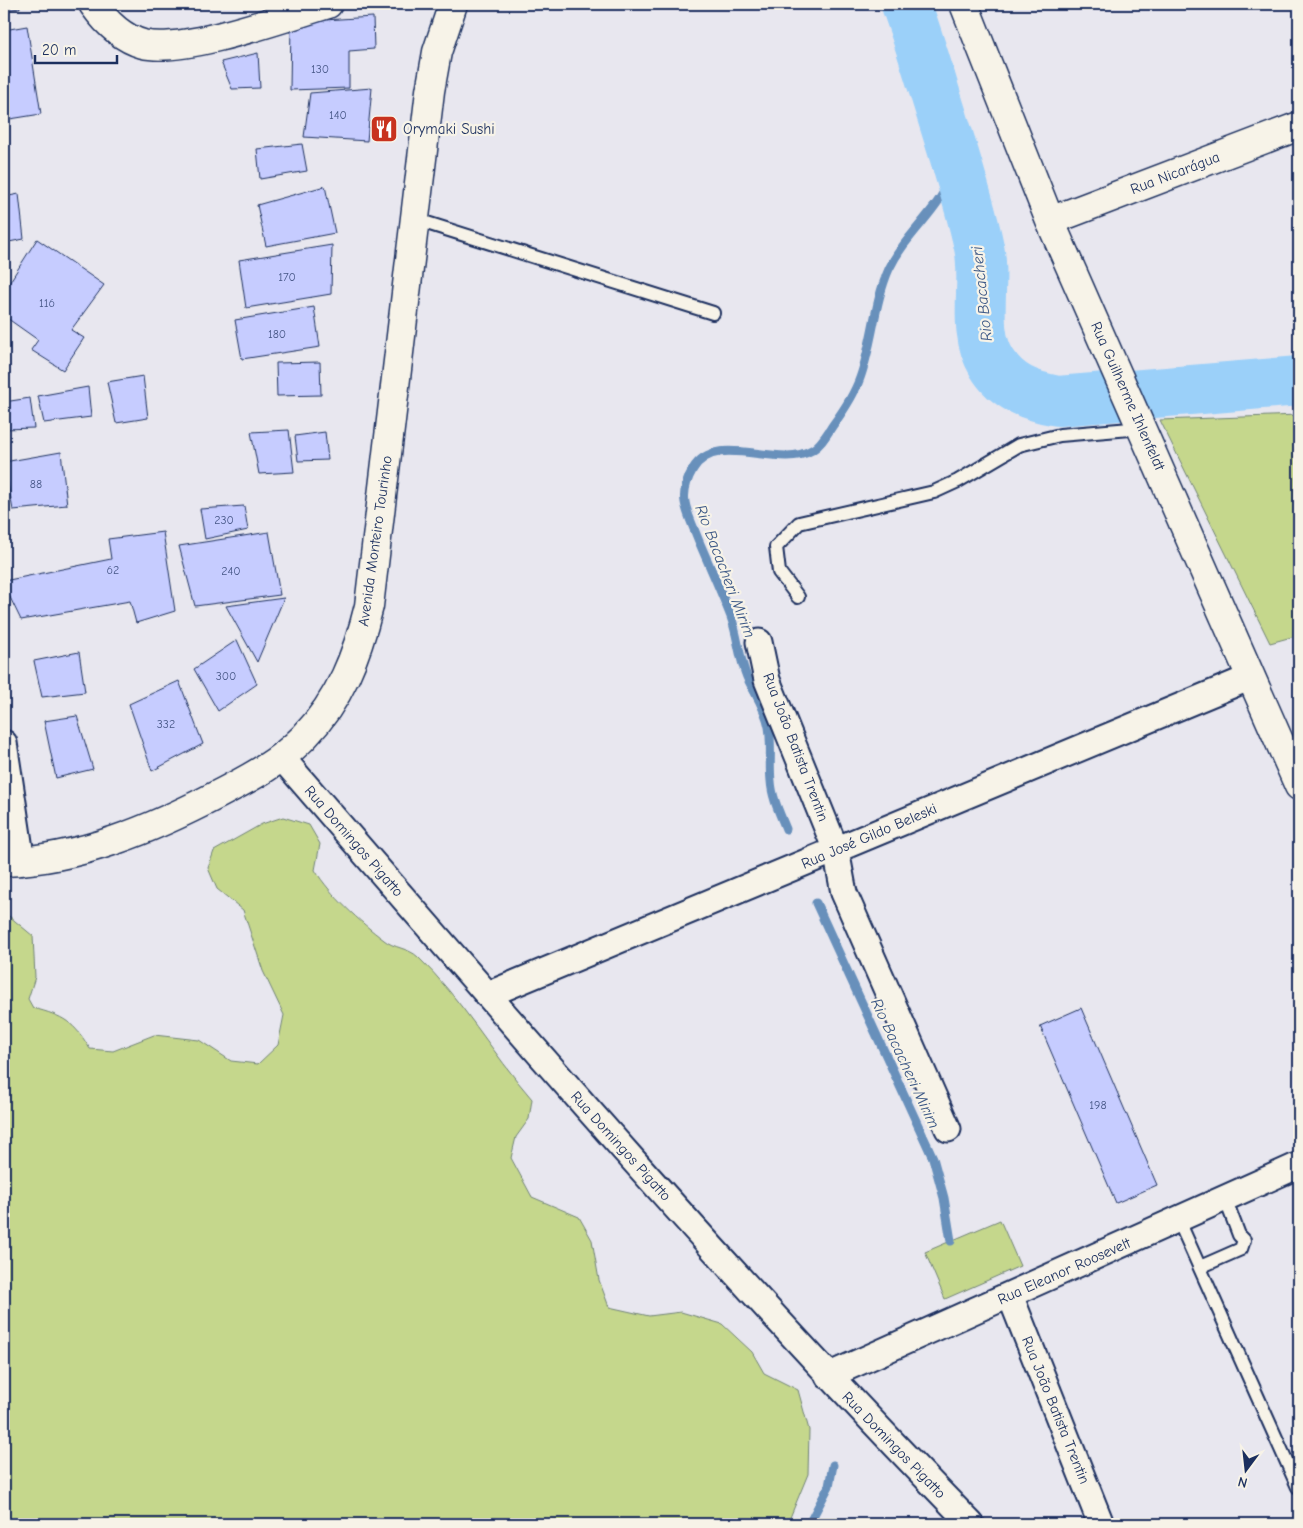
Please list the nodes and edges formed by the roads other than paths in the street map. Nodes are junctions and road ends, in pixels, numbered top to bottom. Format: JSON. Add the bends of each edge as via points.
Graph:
{"nodes":[{"id":1,"x":93,"y":4,"type":"edge"},
{"id":2,"x":328,"y":4,"type":"edge"},
{"id":3,"x":453,"y":4,"type":"edge"},
{"id":4,"x":964,"y":4,"type":"edge"},
{"id":5,"x":1299,"y":126,"type":"edge"},
{"id":6,"x":414,"y":219,"type":"junction"},
{"id":7,"x":1050,"y":220,"type":"junction"},
{"id":8,"x":713,"y":313,"type":"dead end"},
{"id":9,"x":1142,"y":428,"type":"junction"},
{"id":10,"x":798,"y":597,"type":"dead end"},
{"id":11,"x":759,"y":642,"type":"dead end"},
{"id":12,"x":1251,"y":677,"type":"junction"},
{"id":13,"x":4,"y":743,"type":"edge"},
{"id":14,"x":282,"y":758,"type":"junction"},
{"id":15,"x":1299,"y":786,"type":"edge"},
{"id":16,"x":836,"y":850,"type":"junction"},
{"id":17,"x":13,"y":862,"type":"edge"},
{"id":18,"x":487,"y":995,"type":"junction"},
{"id":19,"x":948,"y":1129,"type":"dead end"},
{"id":20,"x":1299,"y":1165,"type":"edge"},
{"id":21,"x":1225,"y":1198,"type":"junction"},
{"id":22,"x":1178,"y":1219,"type":"junction"},
{"id":23,"x":1200,"y":1267,"type":"junction"},
{"id":24,"x":1010,"y":1295,"type":"junction"},
{"id":25,"x":828,"y":1376,"type":"junction"},
{"id":26,"x":1298,"y":1486,"type":"dead end"},
{"id":27,"x":971,"y":1524,"type":"edge"},
{"id":28,"x":1101,"y":1524,"type":"edge"}],
"edges":[{"from":1,"to":2,"type":"main road","via":[[104,19],[124,35],[143,44],[170,45],[205,40]]},
{"from":3,"to":6,"type":"main road","name":"Avenida Monteiro Tourinho","via":[[437,52]]},
{"from":4,"to":7,"type":"main road","name":"Rua Guilherme Ihlenfeldt"},
{"from":5,"to":7,"type":"main road","name":"Rua Nicarágua"},
{"from":6,"to":8,"type":"lane"},
{"from":6,"to":14,"type":"main road","name":"Avenida Monteiro Tourinho","via":[[374,563],[362,633],[346,677],[330,705],[305,737]]},
{"from":7,"to":9,"type":"main road","name":"Rua Guilherme Ihlenfeldt"},
{"from":9,"to":10,"type":"lane","via":[[1060,435],[1019,445],[934,492],[799,523],[776,547],[779,572]]},
{"from":9,"to":12,"type":"main road","name":"Rua Guilherme Ihlenfeldt"},
{"from":11,"to":16,"type":"street","name":"Rua João Batista Trentin","via":[[767,680]]},
{"from":12,"to":15,"type":"main road","name":"Rua Guilherme Ihlenfeldt"},
{"from":12,"to":16,"type":"street","name":"Rua José Gildo Beleski"},
{"from":13,"to":17,"type":"street"},
{"from":14,"to":17,"type":"main road","name":"Avenida Monteiro Tourinho","via":[[252,778],[141,831],[95,848]]},
{"from":14,"to":18,"type":"street","name":"Rua Domingos Pigatto"},
{"from":16,"to":18,"type":"street","name":"Rua José Gildo Beleski"},
{"from":16,"to":19,"type":"street","name":"Rua João Batista Trentin","via":[[844,893]]},
{"from":18,"to":25,"type":"street","name":"Rua Domingos Pigatto"},
{"from":20,"to":21,"type":"street","name":"Rua Eleanor Roosevelt"},
{"from":21,"to":22,"type":"street","name":"Rua Eleanor Roosevelt"},
{"from":21,"to":23,"type":"lane","via":[[1239,1236],[1244,1240],[1243,1245],[1241,1249]]},
{"from":22,"to":23,"type":"lane"},
{"from":22,"to":24,"type":"street","name":"Rua Eleanor Roosevelt"},
{"from":23,"to":26,"type":"lane"},
{"from":24,"to":25,"type":"street","name":"Rua Eleanor Roosevelt"},
{"from":24,"to":28,"type":"street","name":"Rua João Batista Trentin"},
{"from":25,"to":27,"type":"street","name":"Rua Domingos Pigatto"}]}
